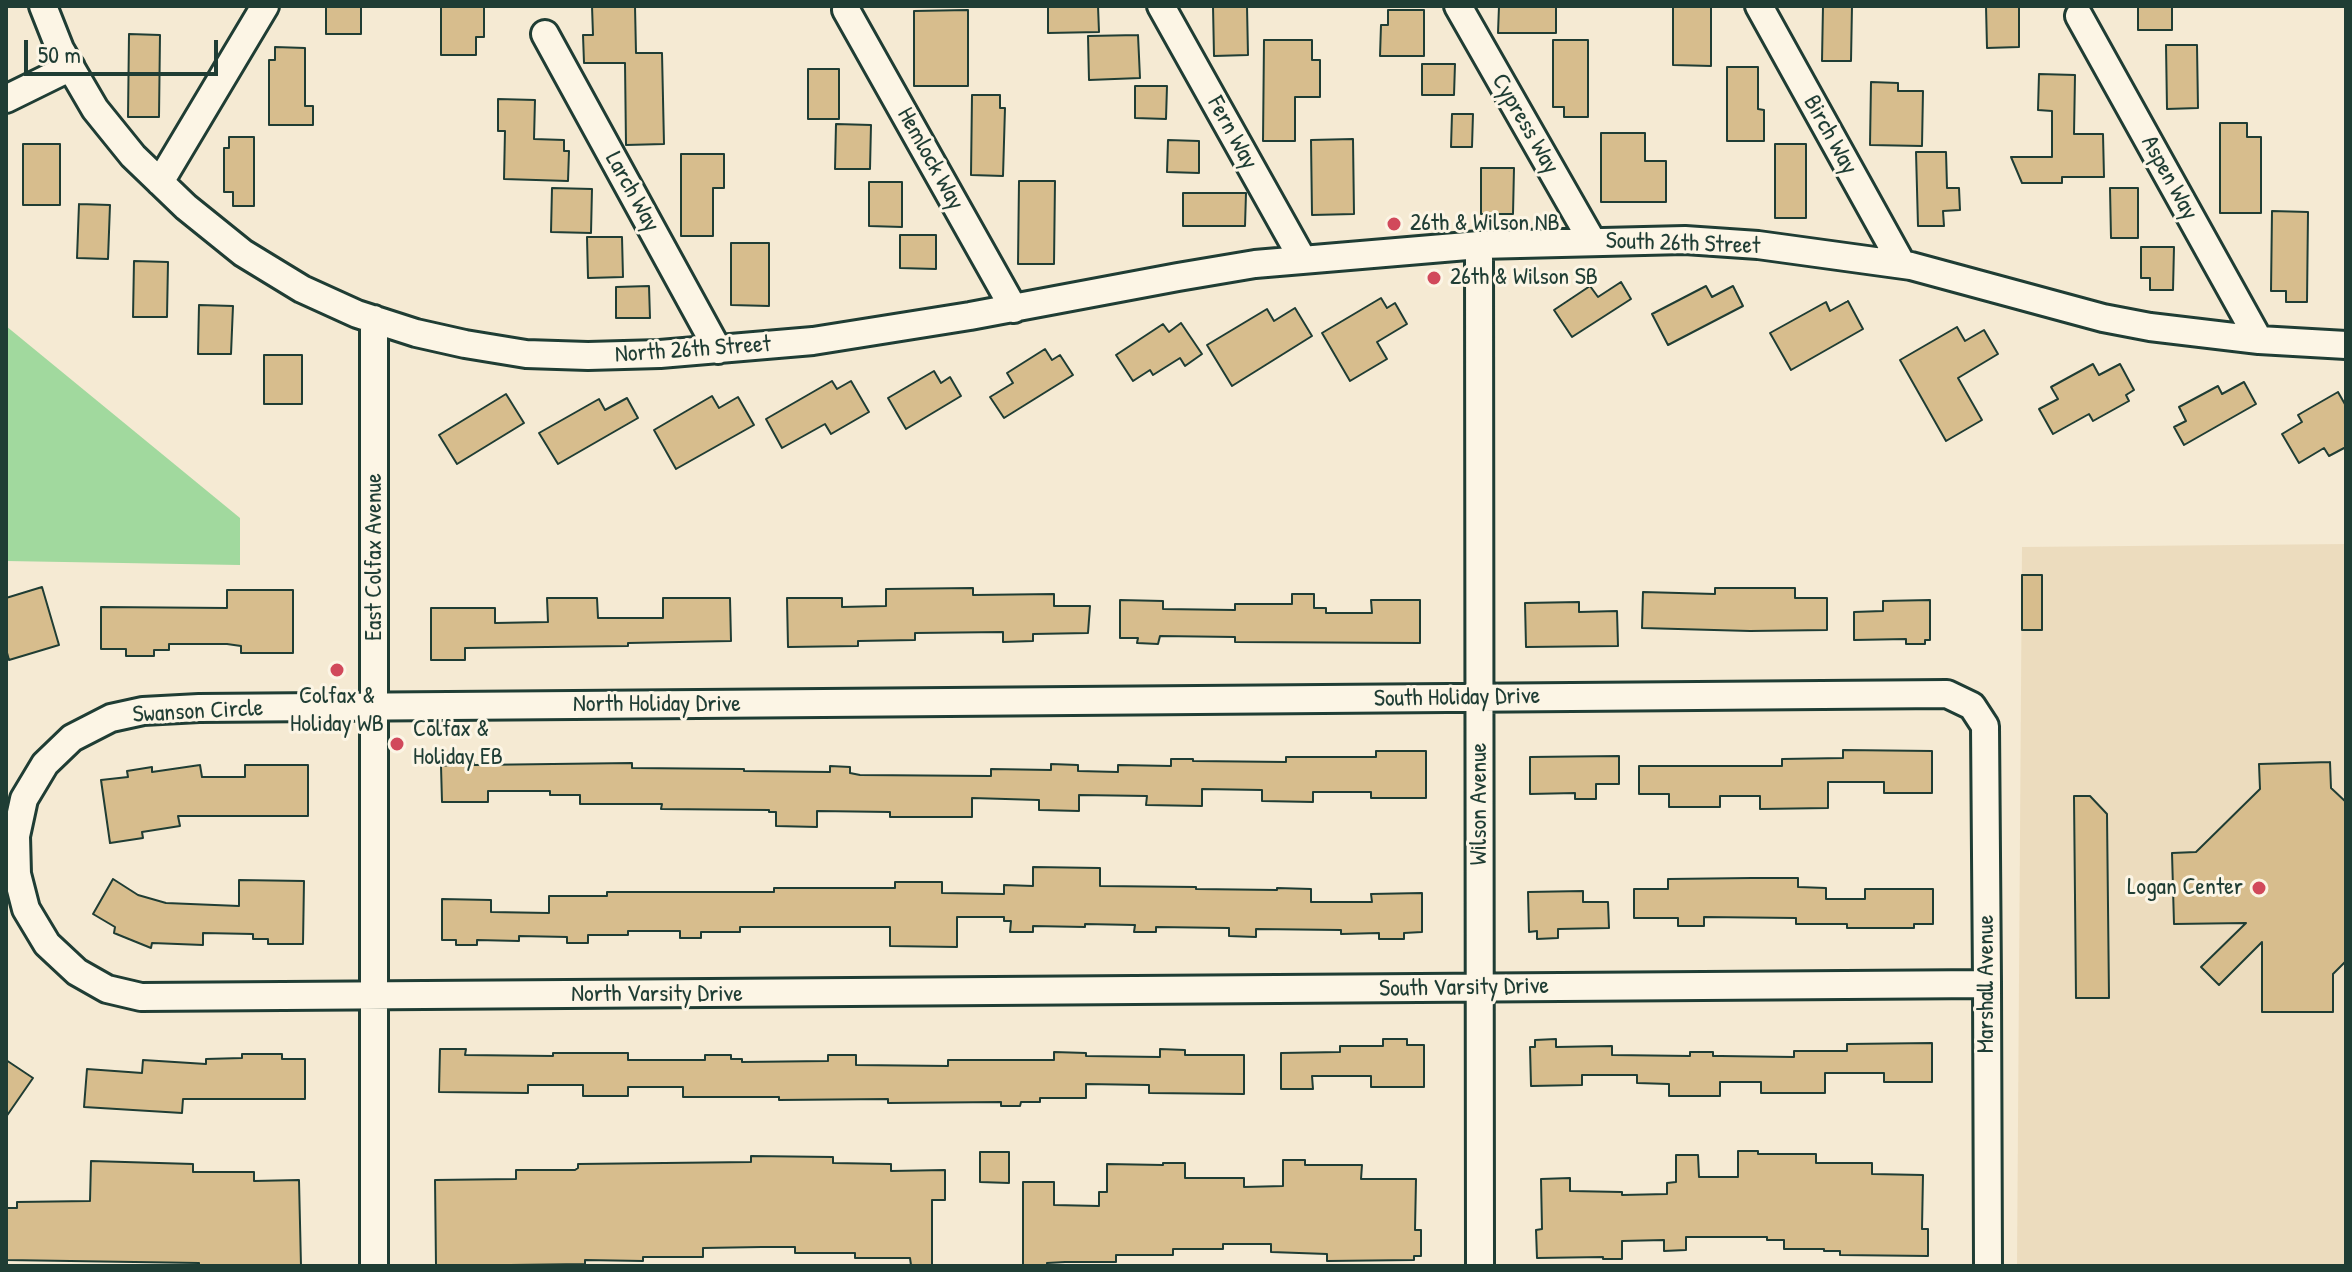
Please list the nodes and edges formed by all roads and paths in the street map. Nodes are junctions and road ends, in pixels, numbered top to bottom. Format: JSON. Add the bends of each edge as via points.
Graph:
{"nodes":[{"id":1,"x":43,"y":6,"type":"edge"},
{"id":2,"x":265,"y":6,"type":"edge"},
{"id":3,"x":1161,"y":6,"type":"edge"},
{"id":4,"x":1458,"y":6,"type":"edge"},
{"id":5,"x":1759,"y":6,"type":"edge"},
{"id":6,"x":846,"y":10,"type":"dead end"},
{"id":7,"x":2079,"y":16,"type":"dead end"},
{"id":8,"x":545,"y":34,"type":"dead end"},
{"id":9,"x":71,"y":67,"type":"junction"},
{"id":10,"x":6,"y":99,"type":"edge"},
{"id":11,"x":160,"y":182,"type":"junction"},
{"id":12,"x":1592,"y":241,"type":"junction"},
{"id":13,"x":1479,"y":245,"type":"junction"},
{"id":14,"x":1303,"y":260,"type":"junction"},
{"id":15,"x":1902,"y":264,"type":"junction"},
{"id":16,"x":1014,"y":309,"type":"junction"},
{"id":17,"x":374,"y":319,"type":"junction"},
{"id":18,"x":2259,"y":340,"type":"junction"},
{"id":19,"x":2346,"y":345,"type":"edge"},
{"id":20,"x":718,"y":350,"type":"junction"},
{"id":21,"x":1480,"y":698,"type":"junction"},
{"id":22,"x":939,"y":703,"type":"joint"},
{"id":23,"x":1972,"y":706,"type":"joint"},
{"id":24,"x":375,"y":707,"type":"junction"},
{"id":25,"x":1987,"y":984,"type":"junction"},
{"id":26,"x":1480,"y":988,"type":"junction"},
{"id":27,"x":941,"y":993,"type":"joint"},
{"id":28,"x":373,"y":997,"type":"junction"},
{"id":29,"x":374,"y":1266,"type":"edge"},
{"id":30,"x":1480,"y":1266,"type":"edge"},
{"id":31,"x":1988,"y":1266,"type":"edge"}],
"edges":[{"from":1,"to":9,"type":"street"},
{"from":2,"to":11,"type":"street"},
{"from":3,"to":14,"type":"street","name":"Fern Way"},
{"from":4,"to":12,"type":"street","name":"Cypress Way"},
{"from":5,"to":15,"type":"street","name":"Birch Way"},
{"from":6,"to":16,"type":"street","name":"Hemlock Way"},
{"from":7,"to":18,"type":"street","name":"Aspen Way"},
{"from":8,"to":20,"type":"street","name":"Larch Way"},
{"from":9,"to":10,"type":"street"},
{"from":9,"to":11,"type":"street","via":[[95,109]]},
{"from":11,"to":17,"type":"street","via":[[243,253],[302,289]]},
{"from":12,"to":13,"type":"street","name":"South 26th Street"},
{"from":12,"to":15,"type":"street","name":"South 26th Street","via":[[1758,245]]},
{"from":13,"to":14,"type":"street","name":"South 26th Street"},
{"from":13,"to":21,"type":"street","name":"Wilson Avenue"},
{"from":14,"to":16,"type":"street","name":"South 26th Street","via":[[1193,274]]},
{"from":15,"to":18,"type":"street","name":"South 26th Street","via":[[2103,318]]},
{"from":16,"to":20,"type":"street","name":"North 26th Street","via":[[813,341]]},
{"from":17,"to":20,"type":"street","name":"North 26th Street","via":[[416,333],[526,354]]},
{"from":17,"to":24,"type":"street","name":"East Colfax Avenue"},
{"from":18,"to":19,"type":"street","name":"South 26th Street"},
{"from":21,"to":22,"type":"street","name":"South Holiday Drive"},
{"from":21,"to":23,"type":"street","name":"South Holiday Drive","via":[[1947,694]]},
{"from":21,"to":26,"type":"street","name":"Wilson Avenue"},
{"from":22,"to":24,"type":"street","name":"North Holiday Drive"},
{"from":23,"to":25,"type":"street","name":"Marshall Avenue","via":[[1985,726]]},
{"from":24,"to":28,"type":"street","name":"East Colfax Avenue"},
{"from":24,"to":28,"type":"street","name":"Swanson Circle","via":[[199,708],[111,718],[72,738],[45,764],[24,799],[16,836],[17,874],[26,909],[47,944],[77,972],[107,989],[141,997]]},
{"from":25,"to":26,"type":"street","name":"South Varsity Drive"},
{"from":25,"to":31,"type":"street","name":"Marshall Avenue"},
{"from":26,"to":27,"type":"street","name":"South Varsity Drive"},
{"from":26,"to":30,"type":"street","name":"Wilson Avenue"},
{"from":27,"to":28,"type":"street","name":"North Varsity Drive"},
{"from":28,"to":29,"type":"street","name":"East Colfax Avenue"}]}
